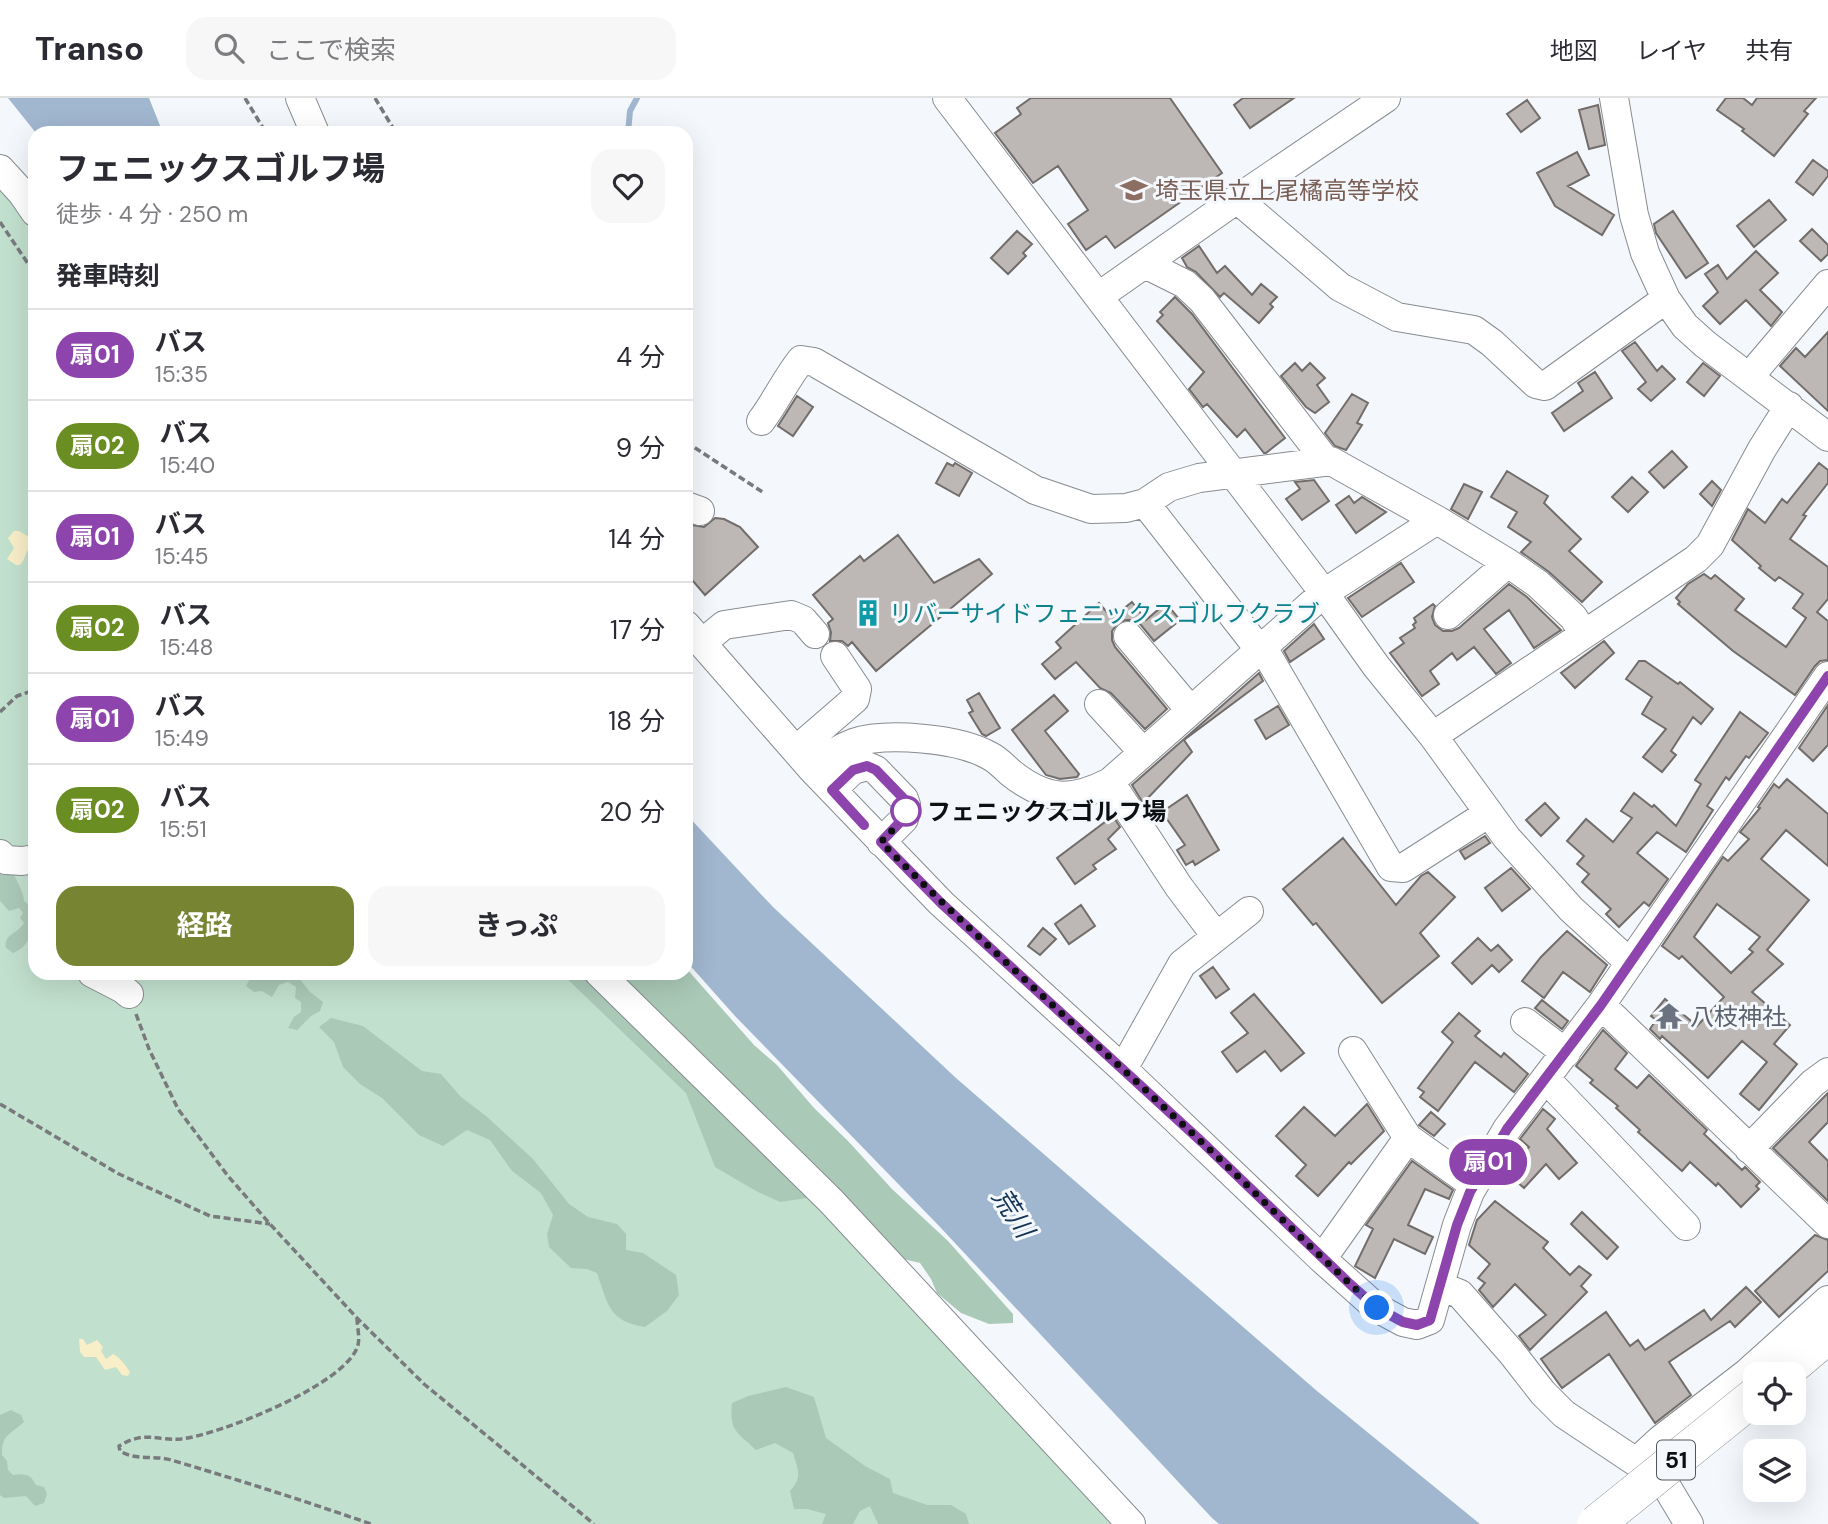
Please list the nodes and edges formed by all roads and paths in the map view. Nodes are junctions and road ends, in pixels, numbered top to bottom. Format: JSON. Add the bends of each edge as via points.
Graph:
{"nodes":[{"id":1,"x":245,"y":98,"type":"edge"},
{"id":2,"x":300,"y":98,"type":"edge"},
{"id":3,"x":375,"y":98,"type":"edge"},
{"id":4,"x":947,"y":98,"type":"edge"},
{"id":5,"x":1386,"y":98,"type":"edge"},
{"id":6,"x":1614,"y":98,"type":"edge"},
{"id":7,"x":262,"y":126,"type":"edge"},
{"id":8,"x":313,"y":126,"type":"edge"},
{"id":9,"x":392,"y":126,"type":"edge"},
{"id":10,"x":0,"y":169,"type":"edge"},
{"id":11,"x":1237,"y":199,"type":"junction"},
{"id":12,"x":28,"y":202,"type":"edge"},
{"id":13,"x":0,"y":222,"type":"edge"},
{"id":14,"x":28,"y":264,"type":"edge"},
{"id":15,"x":1145,"y":264,"type":"junction"},
{"id":16,"x":1828,"y":284,"type":"edge"},
{"id":17,"x":1099,"y":296,"type":"junction"},
{"id":18,"x":1665,"y":299,"type":"junction"},
{"id":19,"x":1749,"y":377,"type":"junction"},
{"id":20,"x":1789,"y":406,"type":"junction"},
{"id":21,"x":761,"y":421,"type":"dead end"},
{"id":22,"x":1828,"y":437,"type":"edge"},
{"id":23,"x":693,"y":447,"type":"edge"},
{"id":24,"x":1326,"y":461,"type":"junction"},
{"id":25,"x":1234,"y":474,"type":"junction"},
{"id":26,"x":764,"y":493,"type":"dead end"},
{"id":27,"x":1145,"y":503,"type":"junction"},
{"id":28,"x":1437,"y":520,"type":"junction"},
{"id":29,"x":1508,"y":563,"type":"junction"},
{"id":30,"x":1324,"y":593,"type":"junction"},
{"id":31,"x":1448,"y":615,"type":"dead end"},
{"id":32,"x":1584,"y":633,"type":"junction"},
{"id":33,"x":694,"y":634,"type":"edge"},
{"id":34,"x":815,"y":634,"type":"dead end"},
{"id":35,"x":1128,"y":636,"type":"dead end"},
{"id":36,"x":1260,"y":647,"type":"junction"},
{"id":37,"x":835,"y":656,"type":"dead end"},
{"id":38,"x":1828,"y":676,"type":"edge"},
{"id":39,"x":28,"y":692,"type":"edge"},
{"id":40,"x":1099,"y":704,"type":"dead end"},
{"id":41,"x":1190,"y":710,"type":"junction"},
{"id":42,"x":0,"y":712,"type":"edge"},
{"id":43,"x":1433,"y":736,"type":"junction"},
{"id":44,"x":1143,"y":752,"type":"junction"},
{"id":45,"x":804,"y":760,"type":"junction"},
{"id":46,"x":1110,"y":782,"type":"junction"},
{"id":47,"x":832,"y":790,"type":"junction"},
{"id":48,"x":1489,"y":813,"type":"junction"},
{"id":49,"x":881,"y":842,"type":"junction"},
{"id":50,"x":0,"y":854,"type":"edge"},
{"id":51,"x":28,"y":860,"type":"edge"},
{"id":52,"x":1249,"y":911,"type":"dead end"},
{"id":53,"x":1216,"y":936,"type":"junction"},
{"id":54,"x":1629,"y":962,"type":"junction"},
{"id":55,"x":106,"y":980,"type":"edge"},
{"id":56,"x":606,"y":980,"type":"edge"},
{"id":57,"x":129,"y":994,"type":"joint"},
{"id":58,"x":1601,"y":1005,"type":"junction"},
{"id":59,"x":1525,"y":1022,"type":"dead end"},
{"id":60,"x":1353,"y":1051,"type":"dead end"},
{"id":61,"x":1566,"y":1053,"type":"junction"},
{"id":62,"x":1123,"y":1069,"type":"junction"},
{"id":63,"x":1828,"y":1072,"type":"edge"},
{"id":64,"x":1546,"y":1079,"type":"junction"},
{"id":65,"x":0,"y":1104,"type":"edge"},
{"id":66,"x":1408,"y":1138,"type":"junction"},
{"id":67,"x":1749,"y":1149,"type":"junction"},
{"id":68,"x":1474,"y":1185,"type":"junction"},
{"id":69,"x":270,"y":1224,"type":"junction"},
{"id":70,"x":1828,"y":1224,"type":"edge"},
{"id":71,"x":1686,"y":1226,"type":"dead end"},
{"id":72,"x":1322,"y":1259,"type":"junction"},
{"id":73,"x":1440,"y":1286,"type":"junction"},
{"id":74,"x":1828,"y":1300,"type":"edge"},
{"id":75,"x":357,"y":1318,"type":"junction"},
{"id":76,"x":1828,"y":1335,"type":"edge"},
{"id":77,"x":1796,"y":1362,"type":"edge"},
{"id":78,"x":1743,"y":1406,"type":"edge"},
{"id":79,"x":1636,"y":1462,"type":"junction"},
{"id":80,"x":370,"y":1524,"type":"edge"},
{"id":81,"x":594,"y":1524,"type":"edge"},
{"id":82,"x":1131,"y":1524,"type":"edge"},
{"id":83,"x":1596,"y":1524,"type":"edge"},
{"id":84,"x":1689,"y":1524,"type":"edge"}],
"edges":[{"from":1,"to":7,"type":"path"},
{"from":2,"to":8,"type":"street"},
{"from":3,"to":9,"type":"path"},
{"from":4,"to":17,"type":"street"},
{"from":5,"to":11,"type":"street"},
{"from":6,"to":18,"type":"street","via":[[1634,215]]},
{"from":10,"to":12,"type":"street"},
{"from":11,"to":15,"type":"street"},
{"from":11,"to":18,"type":"street","via":[[1340,288],[1397,317],[1474,330],[1536,384],[1545,386]]},
{"from":13,"to":14,"type":"path"},
{"from":15,"to":17,"type":"street"},
{"from":15,"to":24,"type":"street","via":[[1185,284],[1202,300]]},
{"from":16,"to":19,"type":"street"},
{"from":17,"to":25,"type":"street"},
{"from":18,"to":19,"type":"street","via":[[1685,326]]},
{"from":19,"to":20,"type":"street"},
{"from":20,"to":22,"type":"street"},
{"from":20,"to":32,"type":"street","via":[[1710,545]]},
{"from":21,"to":27,"type":"street","via":[[801,360],[814,362],[1035,490],[1091,509]]},
{"from":23,"to":26,"type":"path"},
{"from":24,"to":25,"type":"street"},
{"from":24,"to":28,"type":"street"},
{"from":25,"to":27,"type":"street","via":[[1169,487]]},
{"from":25,"to":30,"type":"street"},
{"from":27,"to":36,"type":"street"},
{"from":28,"to":29,"type":"street"},
{"from":28,"to":30,"type":"street"},
{"from":29,"to":31,"type":"street"},
{"from":29,"to":32,"type":"street","via":[[1538,584]]},
{"from":30,"to":36,"type":"street"},
{"from":30,"to":43,"type":"street"},
{"from":32,"to":43,"type":"street"},
{"from":33,"to":34,"type":"street","via":[[791,615],[803,620]]},
{"from":33,"to":45,"type":"street"},
{"from":35,"to":41,"type":"street"},
{"from":36,"to":41,"type":"street"},
{"from":36,"to":48,"type":"street","via":[[1391,867],[1403,868]]},
{"from":37,"to":45,"type":"street","via":[[857,689],[855,699]]},
{"from":38,"to":54,"type":"street"},
{"from":39,"to":42,"type":"path"},
{"from":40,"to":44,"type":"street"},
{"from":41,"to":44,"type":"street"},
{"from":43,"to":48,"type":"street"},
{"from":44,"to":46,"type":"street"},
{"from":45,"to":46,"type":"street","via":[[855,743],[915,737],[971,747],[992,756],[1035,789],[1056,797],[1077,796]]},
{"from":45,"to":47,"type":"street"},
{"from":46,"to":53,"type":"street"},
{"from":47,"to":49,"type":"street"},
{"from":47,"to":49,"type":"street","via":[[853,770],[867,766],[904,799],[904,818]]},
{"from":48,"to":54,"type":"street","via":[[1571,909]]},
{"from":49,"to":62,"type":"street"},
{"from":50,"to":51,"type":"street","via":[[5,860]]},
{"from":52,"to":53,"type":"street"},
{"from":53,"to":62,"type":"street","via":[[1182,964]]},
{"from":54,"to":58,"type":"street"},
{"from":55,"to":57,"type":"street"},
{"from":56,"to":82,"type":"street","via":[[831,1201]]},
{"from":57,"to":69,"type":"path","via":[[178,1110]]},
{"from":58,"to":61,"type":"street"},
{"from":58,"to":67,"type":"street"},
{"from":59,"to":61,"type":"street"},
{"from":60,"to":66,"type":"street"},
{"from":61,"to":64,"type":"street"},
{"from":62,"to":72,"type":"street"},
{"from":63,"to":67,"type":"street"},
{"from":64,"to":68,"type":"street","via":[[1507,1129]]},
{"from":64,"to":71,"type":"street"},
{"from":65,"to":69,"type":"path","via":[[119,1174],[210,1216]]},
{"from":66,"to":68,"type":"street"},
{"from":66,"to":72,"type":"street"},
{"from":67,"to":70,"type":"street"},
{"from":68,"to":73,"type":"street"},
{"from":69,"to":75,"type":"path"},
{"from":72,"to":73,"type":"street","via":[[1377,1308],[1403,1322],[1417,1325],[1430,1320]]},
{"from":73,"to":79,"type":"street","via":[[1460,1294],[1564,1414]]},
{"from":74,"to":79,"type":"street","via":[[1747,1373]]},
{"from":75,"to":80,"type":"path","via":[[358,1345],[347,1361],[290,1400],[215,1431],[180,1439],[131,1439],[119,1446],[130,1457],[166,1459]]},
{"from":75,"to":81,"type":"path","via":[[424,1384]]},
{"from":76,"to":77,"type":"main road"},
{"from":78,"to":83,"type":"main road","number":"51","bridge":true},
{"from":79,"to":84,"type":"street","via":[[1668,1489]]}]}
